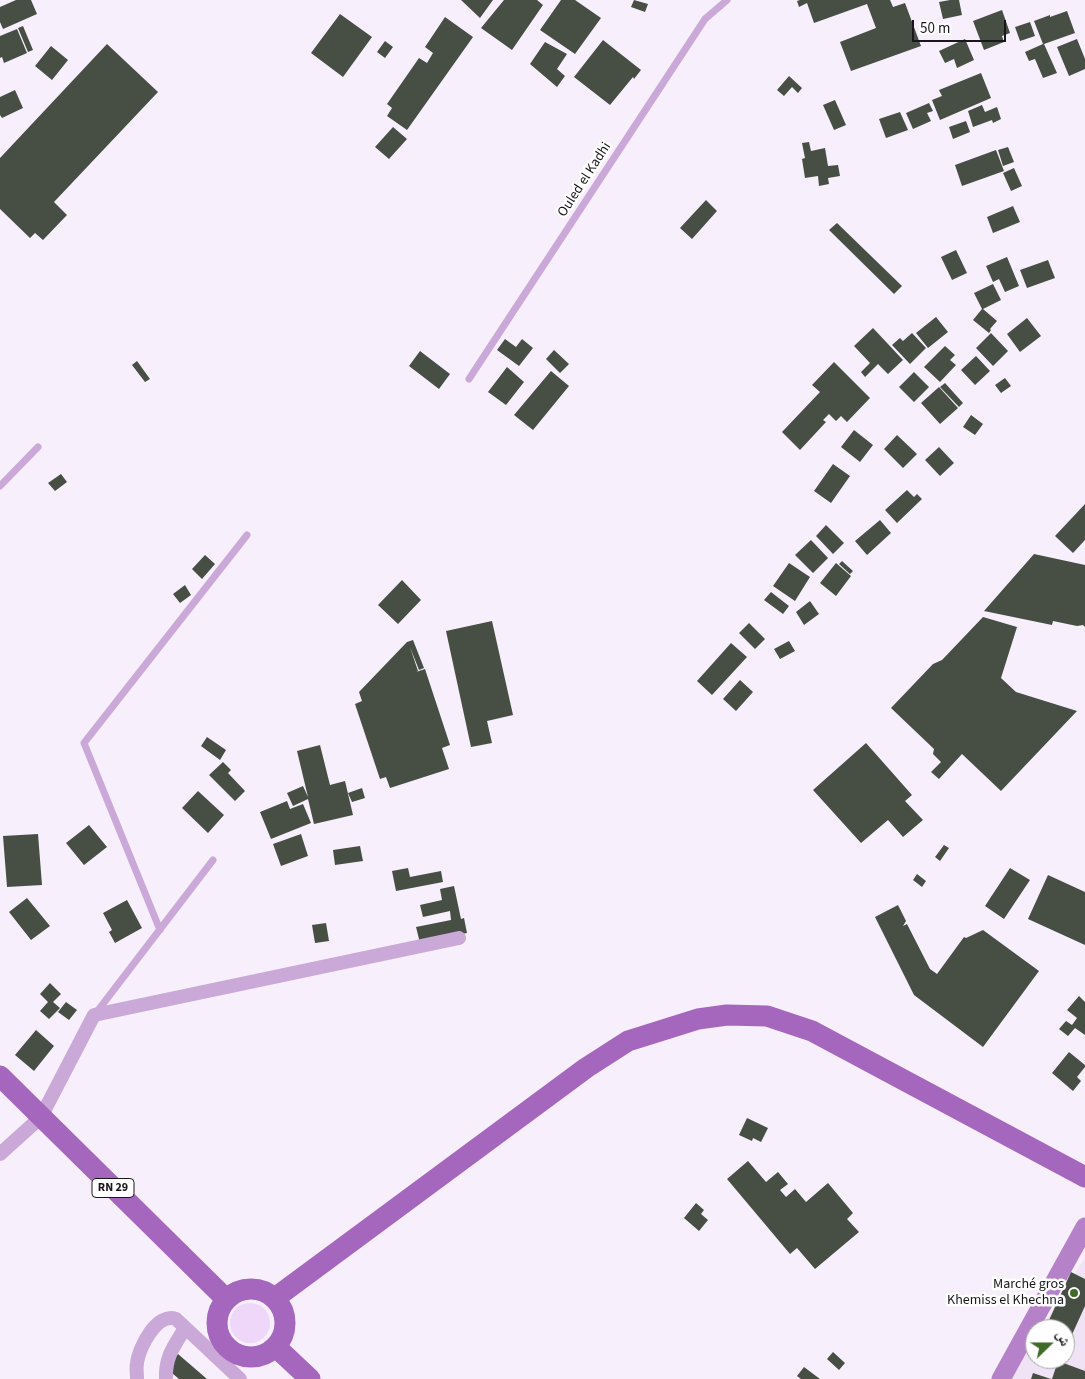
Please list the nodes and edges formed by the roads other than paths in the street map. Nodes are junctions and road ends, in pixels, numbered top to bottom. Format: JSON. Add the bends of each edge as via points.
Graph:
{"nodes":[{"id":1,"x":727,"y":0,"type":"edge"},
{"id":2,"x":469,"y":379,"type":"dead end"},
{"id":3,"x":38,"y":447,"type":"dead end"},
{"id":4,"x":0,"y":486,"type":"edge"},
{"id":5,"x":247,"y":535,"type":"dead end"},
{"id":6,"x":214,"y":860,"type":"dead end"},
{"id":7,"x":160,"y":930,"type":"junction"},
{"id":8,"x":459,"y":938,"type":"dead end"},
{"id":9,"x":94,"y":1015,"type":"junction"},
{"id":10,"x":0,"y":1076,"type":"edge"},
{"id":11,"x":42,"y":1117,"type":"junction"},
{"id":12,"x":0,"y":1154,"type":"edge"},
{"id":13,"x":1085,"y":1177,"type":"edge"},
{"id":14,"x":1085,"y":1227,"type":"edge"},
{"id":15,"x":275,"y":1298,"type":"junction"},
{"id":16,"x":226,"y":1300,"type":"junction"},
{"id":17,"x":186,"y":1328,"type":"junction"},
{"id":18,"x":276,"y":1347,"type":"junction"},
{"id":19,"x":137,"y":1379,"type":"edge"},
{"id":20,"x":166,"y":1379,"type":"edge"},
{"id":21,"x":240,"y":1379,"type":"edge"},
{"id":22,"x":310,"y":1379,"type":"edge"},
{"id":23,"x":1001,"y":1379,"type":"edge"}],
"edges":[{"from":1,"to":2,"type":"lane","name":"Ouled el Kadhi","via":[[705,19]]},
{"from":3,"to":4,"type":"lane"},
{"from":5,"to":7,"type":"lane","via":[[84,743]]},
{"from":6,"to":7,"type":"lane"},
{"from":7,"to":9,"type":"lane"},
{"from":8,"to":9,"type":"street"},
{"from":9,"to":11,"type":"street"},
{"from":10,"to":11,"type":"main road","number":"RN 29"},
{"from":11,"to":12,"type":"street"},
{"from":11,"to":16,"type":"main road","number":"RN 29"},
{"from":13,"to":15,"type":"main road","via":[[812,1031],[767,1016],[727,1015],[698,1019],[628,1041],[586,1068]]},
{"from":14,"to":23,"type":"main road"},
{"from":15,"to":16,"type":"main road","via":[[264,1290],[250,1288],[237,1291]]},
{"from":15,"to":18,"type":"main road","via":[[282,1306],[286,1328]]},
{"from":16,"to":18,"type":"main road","via":[[218,1314],[218,1329],[228,1348],[237,1354],[258,1357]]},
{"from":17,"to":19,"type":"street","via":[[170,1317],[152,1329],[136,1364]]},
{"from":17,"to":20,"type":"street","via":[[166,1363]]},
{"from":17,"to":21,"type":"street"},
{"from":18,"to":22,"type":"main road"}]}
